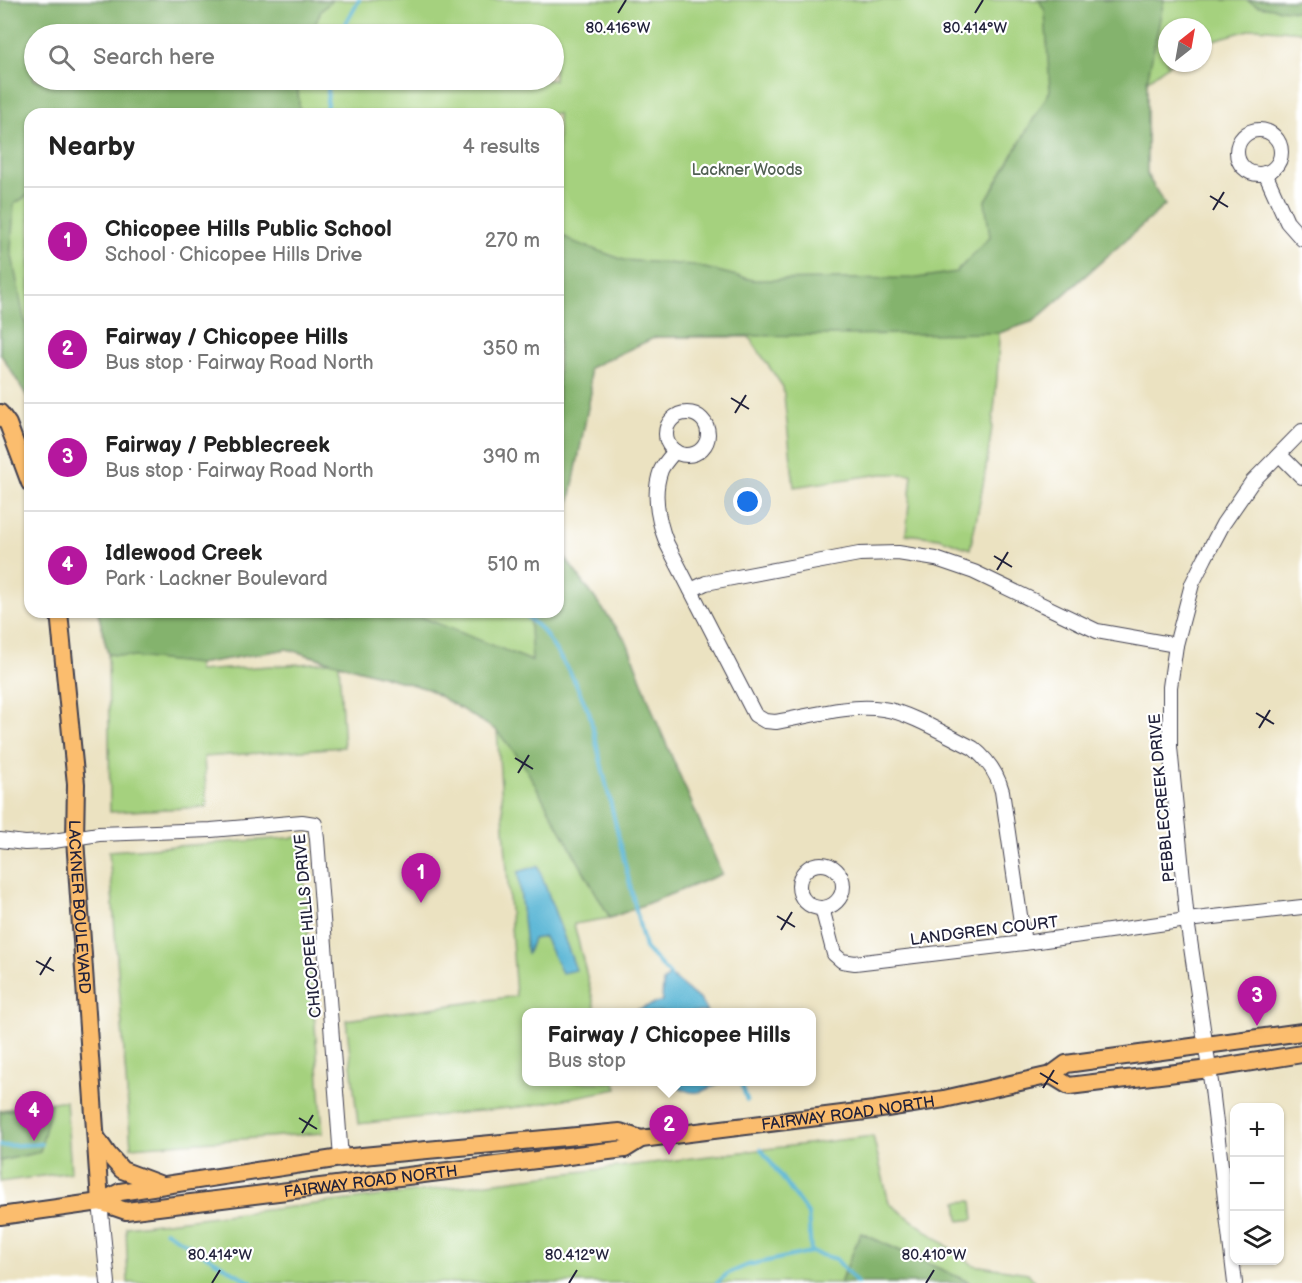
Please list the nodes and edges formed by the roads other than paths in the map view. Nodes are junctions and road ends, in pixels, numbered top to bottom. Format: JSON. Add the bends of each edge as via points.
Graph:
{"nodes":[{"id":1,"x":1265,"y":173,"type":"dead end"},
{"id":2,"x":1302,"y":239,"type":"edge"},
{"id":3,"x":0,"y":413,"type":"edge"},
{"id":4,"x":1302,"y":431,"type":"edge"},
{"id":5,"x":675,"y":451,"type":"dead end"},
{"id":6,"x":1280,"y":454,"type":"junction"},
{"id":7,"x":24,"y":467,"type":"edge"},
{"id":8,"x":1302,"y":477,"type":"edge"},
{"id":9,"x":692,"y":590,"type":"junction"},
{"id":10,"x":60,"y":618,"type":"edge"},
{"id":11,"x":1176,"y":645,"type":"junction"},
{"id":12,"x":75,"y":839,"type":"junction"},
{"id":13,"x":0,"y":840,"type":"edge"},
{"id":14,"x":1302,"y":907,"type":"edge"},
{"id":15,"x":822,"y":908,"type":"dead end"},
{"id":16,"x":1188,"y":920,"type":"junction"},
{"id":17,"x":1024,"y":943,"type":"junction"},
{"id":18,"x":1302,"y":1032,"type":"edge"},
{"id":19,"x":1302,"y":1054,"type":"edge"},
{"id":20,"x":1207,"y":1057,"type":"junction"},
{"id":21,"x":1051,"y":1075,"type":"junction"},
{"id":22,"x":96,"y":1136,"type":"junction"},
{"id":23,"x":641,"y":1139,"type":"junction"},
{"id":24,"x":341,"y":1158,"type":"junction"},
{"id":25,"x":164,"y":1185,"type":"junction"},
{"id":26,"x":100,"y":1202,"type":"junction"},
{"id":27,"x":0,"y":1215,"type":"edge"},
{"id":28,"x":108,"y":1283,"type":"edge"},
{"id":29,"x":1235,"y":1283,"type":"edge"}],
"edges":[{"from":1,"to":2,"type":"street","via":[[1287,222]]},
{"from":3,"to":7,"type":"main road"},
{"from":4,"to":6,"type":"street","name":"PEBBLECREEK DRIVE"},
{"from":5,"to":9,"type":"street","via":[[662,469],[656,496],[667,544]]},
{"from":6,"to":8,"type":"street"},
{"from":6,"to":11,"type":"street","name":"PEBBLECREEK DRIVE","via":[[1252,482],[1223,525],[1192,584]]},
{"from":9,"to":11,"type":"street","via":[[706,583],[859,554],[898,553],[936,559],[974,572],[1097,631]]},
{"from":9,"to":17,"type":"street","via":[[755,715],[765,721],[848,709],[885,709],[973,748],[989,763],[1002,791]]},
{"from":10,"to":12,"type":"main road","name":"LACKNER BOULEVARD","via":[[76,784]]},
{"from":11,"to":16,"type":"street","name":"PEBBLECREEK DRIVE","via":[[1170,687],[1170,747]]},
{"from":12,"to":13,"type":"street","via":[[25,843]]},
{"from":12,"to":22,"type":"main road","name":"LACKNER BOULEVARD"},
{"from":12,"to":24,"type":"street","name":"CHICOPEE HILLS DRIVE","via":[[99,834],[315,824]]},
{"from":14,"to":16,"type":"street","name":"LANDGREN COURT"},
{"from":15,"to":17,"type":"street","name":"LANDGREN COURT","via":[[834,954],[842,961],[855,963]]},
{"from":16,"to":17,"type":"street","name":"LANDGREN COURT"},
{"from":16,"to":20,"type":"street","name":"PEBBLECREEK DRIVE"},
{"from":18,"to":20,"type":"main road","name":"FAIRWAY ROAD NORTH"},
{"from":19,"to":20,"type":"main road","name":"FAIRWAY ROAD NORTH"},
{"from":20,"to":21,"type":"main road","name":"FAIRWAY ROAD NORTH","via":[[1066,1064]]},
{"from":20,"to":21,"type":"main road","name":"FAIRWAY ROAD NORTH","via":[[1069,1086]]},
{"from":20,"to":29,"type":"street","name":"PEBBLECREEK DRIVE"},
{"from":21,"to":23,"type":"main road","name":"FAIRWAY ROAD NORTH","via":[[874,1110]]},
{"from":22,"to":25,"type":"main road","via":[[122,1170]]},
{"from":22,"to":26,"type":"main road","name":"LACKNER BOULEVARD"},
{"from":23,"to":24,"type":"main road","name":"FAIRWAY ROAD NORTH","via":[[620,1132]]},
{"from":23,"to":26,"type":"main road","name":"FAIRWAY ROAD NORTH","via":[[625,1149],[126,1211]]},
{"from":24,"to":25,"type":"main road","name":"FAIRWAY ROAD NORTH"},
{"from":25,"to":26,"type":"main road","name":"FAIRWAY ROAD NORTH","via":[[120,1192]]},
{"from":26,"to":27,"type":"main road","name":"FAIRWAY ROAD NORTH"},
{"from":26,"to":28,"type":"street"}]}
